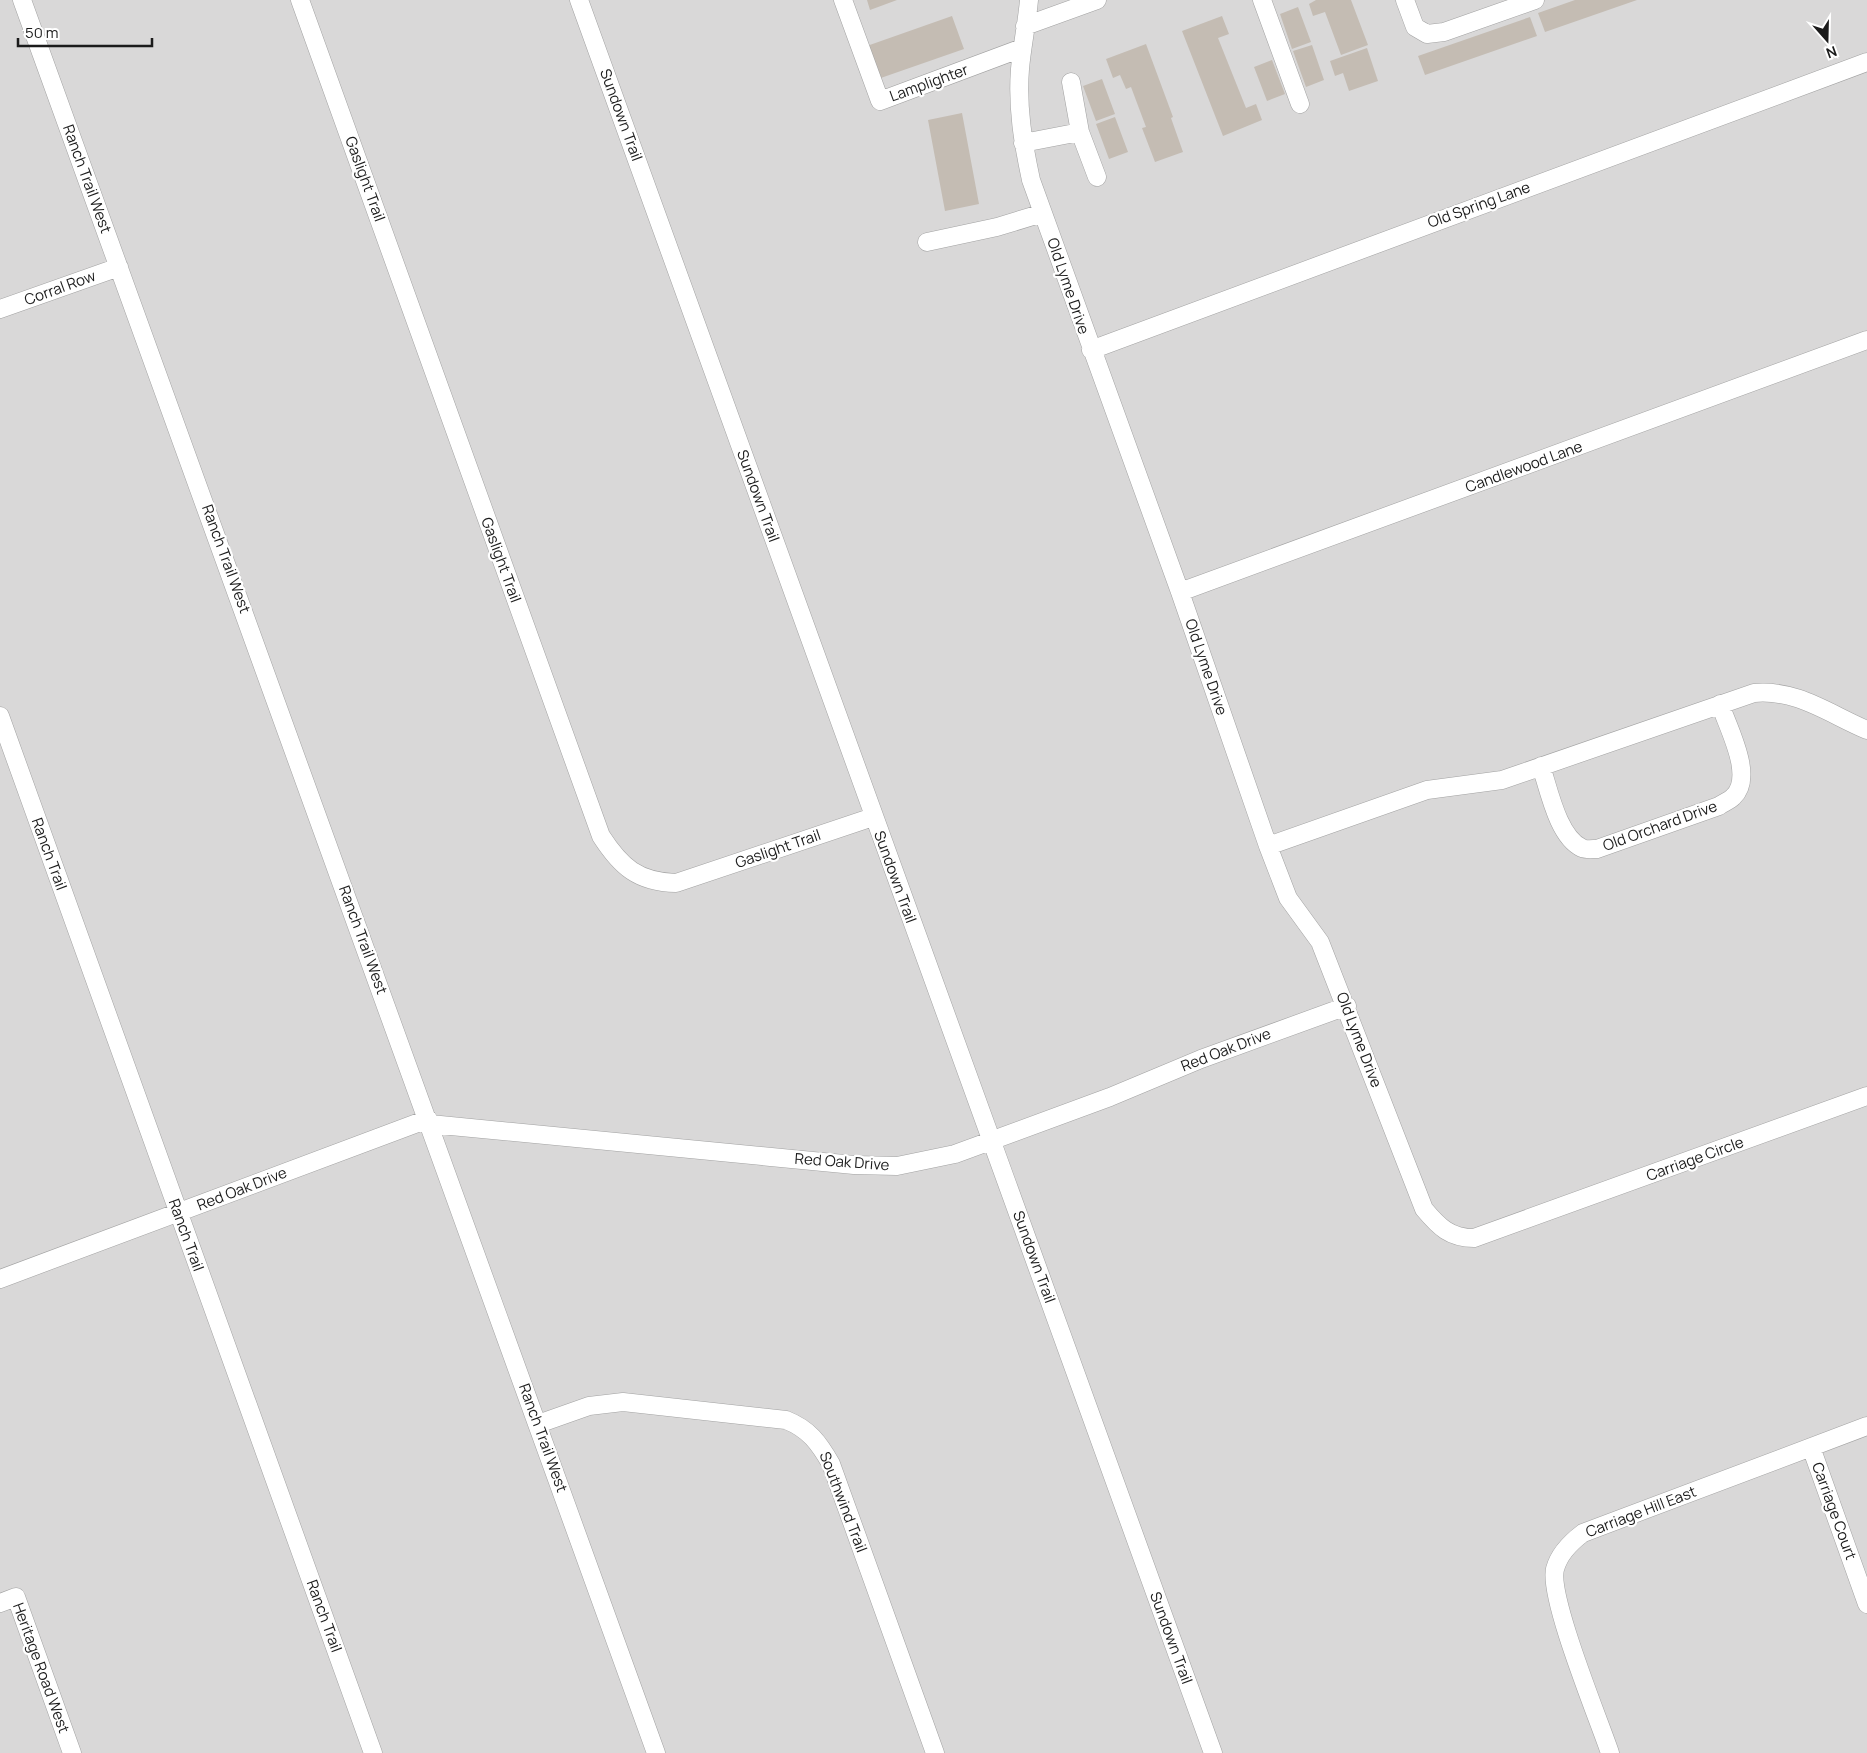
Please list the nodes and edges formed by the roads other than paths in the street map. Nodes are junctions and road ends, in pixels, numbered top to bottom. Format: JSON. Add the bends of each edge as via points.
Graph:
{"nodes":[{"id":1,"x":22,"y":0,"type":"edge"},
{"id":2,"x":300,"y":0,"type":"edge"},
{"id":3,"x":579,"y":0,"type":"edge"},
{"id":4,"x":842,"y":0,"type":"edge"},
{"id":5,"x":1029,"y":0,"type":"edge"},
{"id":6,"x":1097,"y":0,"type":"edge"},
{"id":7,"x":1262,"y":0,"type":"edge"},
{"id":8,"x":1405,"y":0,"type":"edge"},
{"id":9,"x":1535,"y":0,"type":"edge"},
{"id":10,"x":1024,"y":26,"type":"junction"},
{"id":11,"x":1022,"y":48,"type":"junction"},
{"id":12,"x":1867,"y":62,"type":"edge"},
{"id":13,"x":1071,"y":82,"type":"dead end"},
{"id":14,"x":1300,"y":104,"type":"dead end"},
{"id":15,"x":1080,"y":132,"type":"junction"},
{"id":16,"x":1023,"y":143,"type":"junction"},
{"id":17,"x":1097,"y":177,"type":"dead end"},
{"id":18,"x":1043,"y":213,"type":"junction"},
{"id":19,"x":927,"y":242,"type":"dead end"},
{"id":20,"x":119,"y":267,"type":"junction"},
{"id":21,"x":0,"y":310,"type":"edge"},
{"id":22,"x":1867,"y":340,"type":"edge"},
{"id":23,"x":1091,"y":350,"type":"junction"},
{"id":24,"x":1180,"y":592,"type":"junction"},
{"id":25,"x":1720,"y":704,"type":"junction"},
{"id":26,"x":0,"y":716,"type":"edge"},
{"id":27,"x":1867,"y":730,"type":"edge"},
{"id":28,"x":1541,"y":766,"type":"junction"},
{"id":29,"x":873,"y":817,"type":"junction"},
{"id":30,"x":1268,"y":846,"type":"junction"},
{"id":31,"x":1347,"y":1006,"type":"junction"},
{"id":32,"x":1867,"y":1096,"type":"edge"},
{"id":33,"x":429,"y":1121,"type":"junction"},
{"id":34,"x":992,"y":1141,"type":"junction"},
{"id":35,"x":178,"y":1213,"type":"junction"},
{"id":36,"x":1523,"y":1221,"type":"joint"},
{"id":37,"x":0,"y":1279,"type":"edge"},
{"id":38,"x":538,"y":1424,"type":"junction"},
{"id":39,"x":1867,"y":1426,"type":"edge"},
{"id":40,"x":1811,"y":1447,"type":"junction"},
{"id":41,"x":0,"y":1603,"type":"edge"},
{"id":42,"x":1867,"y":1604,"type":"edge"},
{"id":43,"x":72,"y":1753,"type":"edge"},
{"id":44,"x":373,"y":1753,"type":"edge"},
{"id":45,"x":656,"y":1753,"type":"edge"},
{"id":46,"x":935,"y":1753,"type":"edge"},
{"id":47,"x":1213,"y":1753,"type":"edge"},
{"id":48,"x":1610,"y":1753,"type":"edge"}],
"edges":[{"from":1,"to":20,"type":"street","name":"Ranch Trail West"},
{"from":2,"to":29,"type":"street","name":"Gaslight Trail","via":[[601,836],[612,853],[626,868],[641,877],[676,883]]},
{"from":3,"to":29,"type":"street","name":"Sundown Trail"},
{"from":4,"to":11,"type":"street","name":"Lamplighter","via":[[880,101]]},
{"from":5,"to":10,"type":"street","name":"Old Lyme Drive"},
{"from":6,"to":10,"type":"street"},
{"from":7,"to":14,"type":"street"},
{"from":8,"to":9,"type":"street","via":[[1415,27],[1427,34],[1444,32]]},
{"from":10,"to":11,"type":"street","name":"Old Lyme Drive"},
{"from":11,"to":16,"type":"street","name":"Old Lyme Drive","via":[[1020,115]]},
{"from":12,"to":23,"type":"street","name":"Old Spring Lane"},
{"from":13,"to":15,"type":"street"},
{"from":15,"to":16,"type":"street"},
{"from":15,"to":17,"type":"street"},
{"from":16,"to":18,"type":"street","name":"Old Lyme Drive"},
{"from":18,"to":19,"type":"street","via":[[998,227]]},
{"from":18,"to":23,"type":"street","name":"Old Lyme Drive"},
{"from":20,"to":21,"type":"street","name":"Corral Row"},
{"from":20,"to":33,"type":"street","name":"Ranch Trail West"},
{"from":22,"to":24,"type":"street","name":"Candlewood Lane"},
{"from":23,"to":24,"type":"street","name":"Old Lyme Drive"},
{"from":24,"to":30,"type":"street","name":"Old Lyme Drive"},
{"from":25,"to":27,"type":"street","via":[[1754,693],[1783,693],[1806,700]]},
{"from":25,"to":28,"type":"street"},
{"from":25,"to":28,"type":"street","name":"Old Orchard Drive","via":[[1742,768],[1740,786],[1733,797],[1719,806],[1597,849],[1583,849],[1562,830]]},
{"from":26,"to":35,"type":"street","name":"Ranch Trail"},
{"from":28,"to":30,"type":"street","via":[[1502,780],[1427,790]]},
{"from":29,"to":34,"type":"street","name":"Sundown Trail"},
{"from":30,"to":31,"type":"street","name":"Old Lyme Drive","via":[[1288,898],[1320,942]]},
{"from":31,"to":34,"type":"street","name":"Red Oak Drive"},
{"from":31,"to":36,"type":"street","name":"Old Lyme Drive","via":[[1424,1209],[1448,1234],[1461,1238],[1474,1238]]},
{"from":32,"to":36,"type":"street","name":"Carriage Circle"},
{"from":33,"to":34,"type":"street","name":"Red Oak Drive","via":[[854,1165],[897,1166]]},
{"from":33,"to":35,"type":"street","name":"Red Oak Drive"},
{"from":33,"to":38,"type":"street","name":"Ranch Trail West"},
{"from":34,"to":47,"type":"street","name":"Sundown Trail"},
{"from":35,"to":37,"type":"street","name":"Red Oak Drive"},
{"from":35,"to":44,"type":"street","name":"Ranch Trail"},
{"from":38,"to":45,"type":"street","name":"Ranch Trail West"},
{"from":38,"to":46,"type":"street","name":"Southwind Trail","via":[[589,1406],[623,1402],[786,1420],[811,1434],[831,1464]]},
{"from":39,"to":40,"type":"street","name":"Carriage Hill East"},
{"from":40,"to":42,"type":"street","name":"Carriage Court"},
{"from":40,"to":48,"type":"street","name":"Carriage Hill East","via":[[1583,1534],[1563,1554],[1555,1570],[1558,1604]]},
{"from":41,"to":43,"type":"street","name":"Heritage Road West","via":[[16,1597]]}]}
